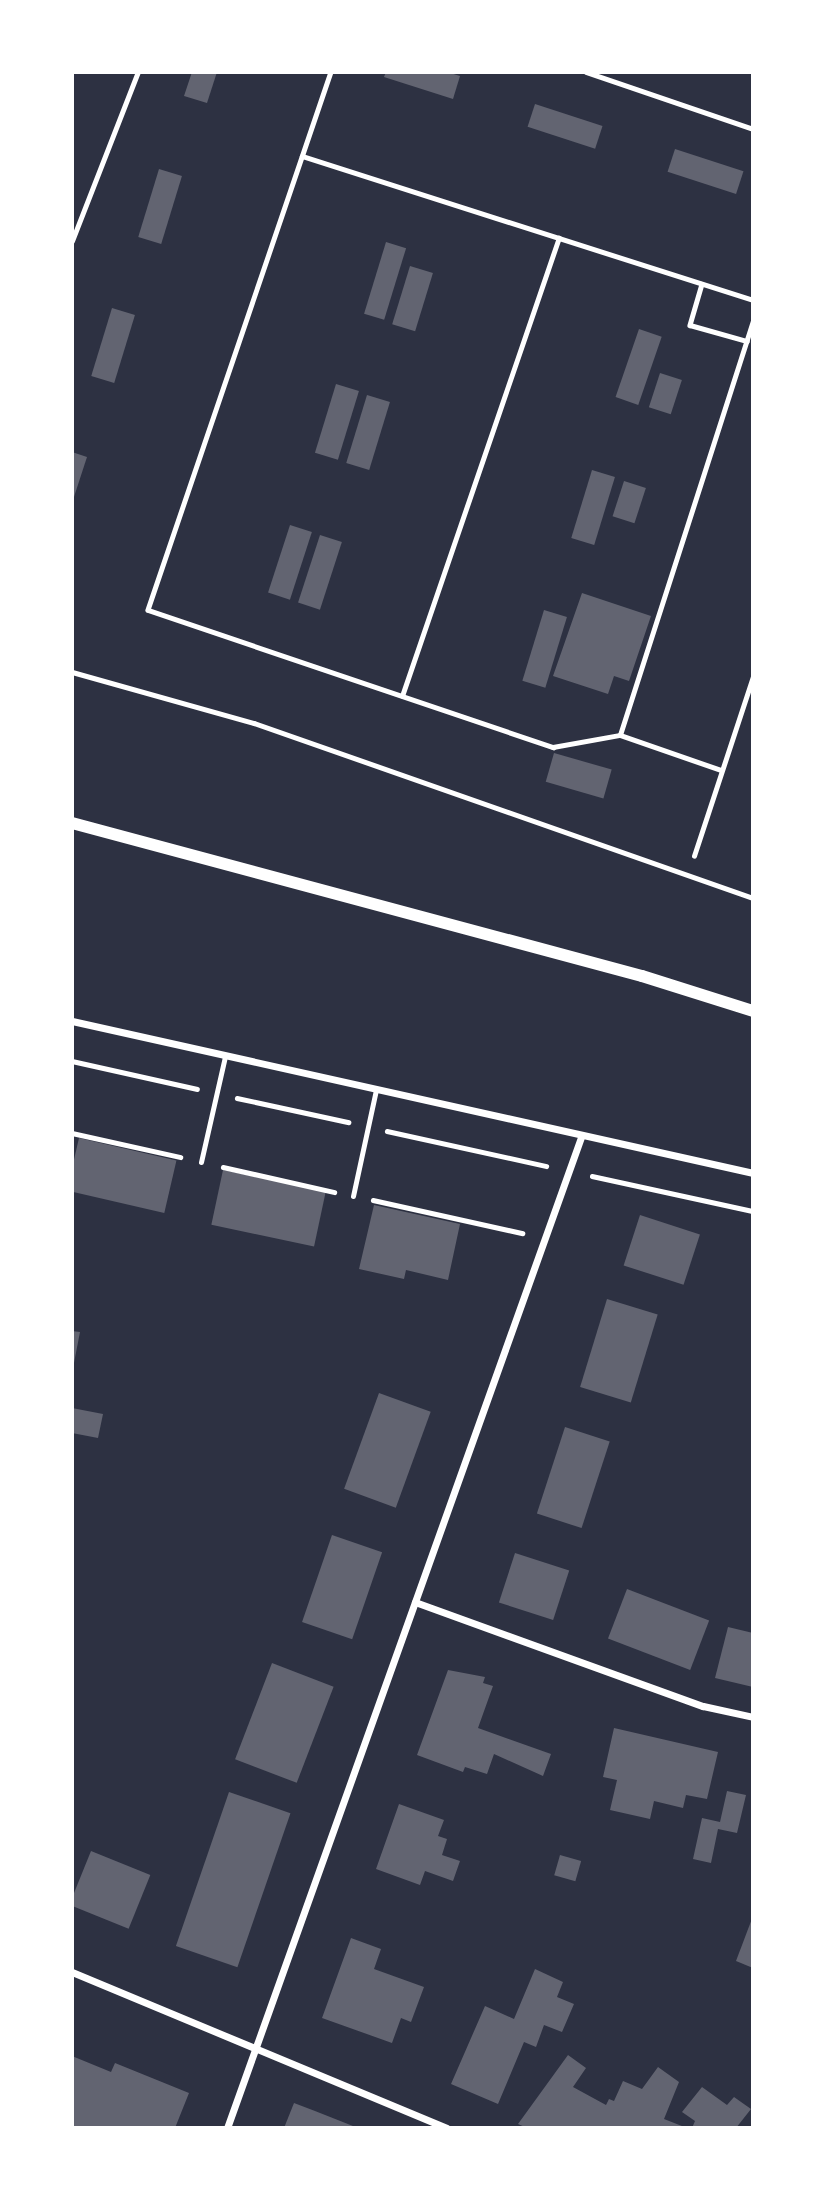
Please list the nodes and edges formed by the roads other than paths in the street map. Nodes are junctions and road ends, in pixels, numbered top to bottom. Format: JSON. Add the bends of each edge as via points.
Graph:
{"nodes":[{"id":1,"x":72,"y":672,"type":"edge"},
{"id":2,"x":72,"y":823,"type":"edge"},
{"id":3,"x":753,"y":898,"type":"edge"},
{"id":4,"x":753,"y":1011,"type":"edge"},
{"id":5,"x":72,"y":1021,"type":"edge"},
{"id":6,"x":225,"y":1056,"type":"junction"},
{"id":7,"x":376,"y":1090,"type":"junction"},
{"id":8,"x":581,"y":1137,"type":"junction"},
{"id":9,"x":201,"y":1162,"type":"road end"},
{"id":10,"x":753,"y":1173,"type":"edge"},
{"id":11,"x":353,"y":1196,"type":"road end"},
{"id":12,"x":415,"y":1602,"type":"junction"},
{"id":13,"x":753,"y":1717,"type":"edge"},
{"id":14,"x":72,"y":1972,"type":"edge"},
{"id":15,"x":256,"y":2048,"type":"junction"},
{"id":16,"x":227,"y":2128,"type":"edge"},
{"id":17,"x":447,"y":2128,"type":"edge"}],
"edges":[{"from":1,"to":3,"type":"lane","via":[[267,727]]},
{"from":2,"to":4,"type":"street"},
{"from":5,"to":6,"type":"street"},
{"from":6,"to":7,"type":"street"},
{"from":6,"to":9,"type":"lane"},
{"from":7,"to":8,"type":"street"},
{"from":7,"to":11,"type":"lane"},
{"from":8,"to":10,"type":"street"},
{"from":8,"to":12,"type":"street"},
{"from":12,"to":13,"type":"street","via":[[703,1706]]},
{"from":12,"to":15,"type":"street"},
{"from":14,"to":15,"type":"street"},
{"from":15,"to":16,"type":"street"},
{"from":15,"to":17,"type":"street"}]}
